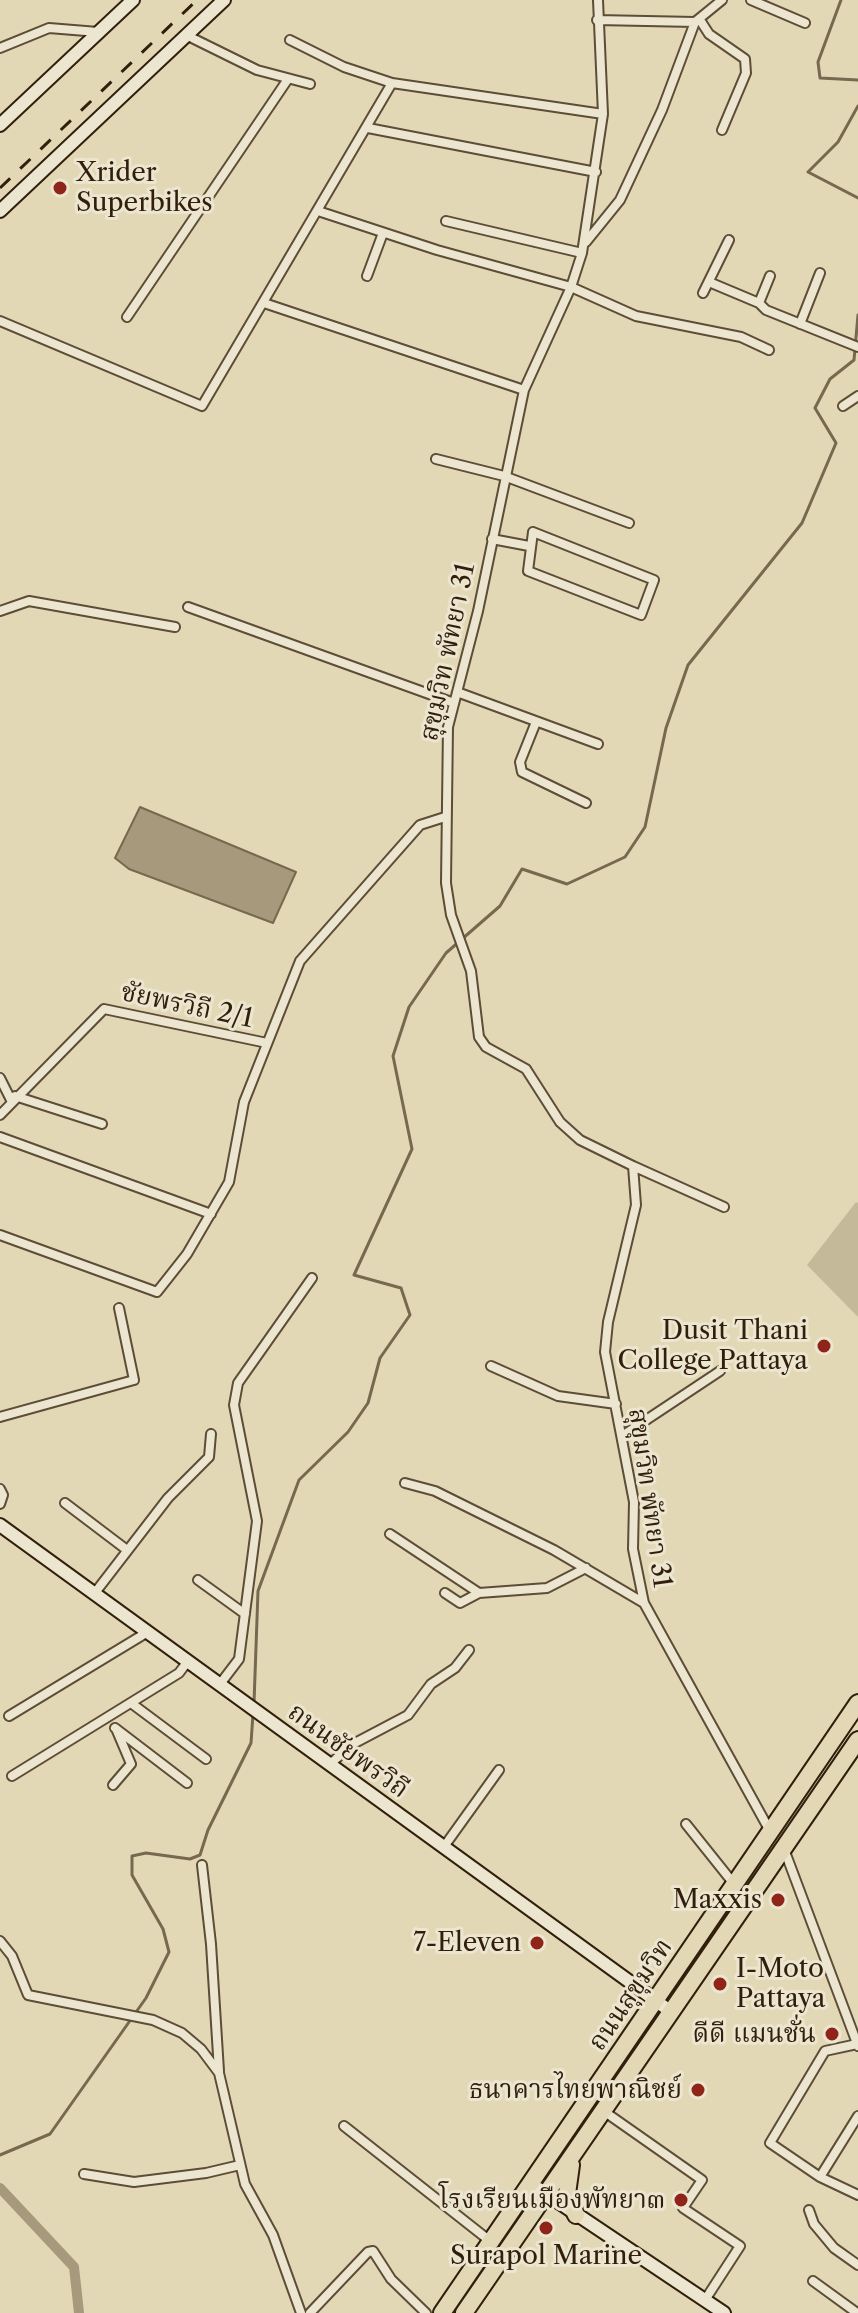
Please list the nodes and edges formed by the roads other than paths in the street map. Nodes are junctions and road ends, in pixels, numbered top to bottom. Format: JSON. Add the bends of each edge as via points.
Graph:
{"nodes":[{"id":1,"x":133,"y":0,"type":"edge"},
{"id":2,"x":224,"y":0,"type":"edge"},
{"id":3,"x":598,"y":0,"type":"edge"},
{"id":4,"x":722,"y":0,"type":"edge"},
{"id":5,"x":751,"y":0,"type":"edge"},
{"id":6,"x":597,"y":20,"type":"junction"},
{"id":7,"x":698,"y":21,"type":"junction"},
{"id":8,"x":805,"y":23,"type":"dead end"},
{"id":9,"x":98,"y":32,"type":"junction"},
{"id":10,"x":186,"y":35,"type":"junction"},
{"id":11,"x":290,"y":40,"type":"dead end"},
{"id":12,"x":0,"y":48,"type":"edge"},
{"id":13,"x":288,"y":79,"type":"junction"},
{"id":14,"x":392,"y":83,"type":"junction"},
{"id":15,"x":310,"y":84,"type":"dead end"},
{"id":16,"x":603,"y":114,"type":"junction"},
{"id":17,"x":0,"y":125,"type":"edge"},
{"id":18,"x":368,"y":128,"type":"junction"},
{"id":19,"x":722,"y":130,"type":"dead end"},
{"id":20,"x":596,"y":172,"type":"junction"},
{"id":21,"x":0,"y":211,"type":"edge"},
{"id":22,"x":318,"y":211,"type":"junction"},
{"id":23,"x":446,"y":221,"type":"dead end"},
{"id":24,"x":383,"y":233,"type":"junction"},
{"id":25,"x":729,"y":240,"type":"dead end"},
{"id":26,"x":583,"y":249,"type":"junction"},
{"id":27,"x":820,"y":273,"type":"dead end"},
{"id":28,"x":367,"y":276,"type":"dead end"},
{"id":29,"x":770,"y":276,"type":"dead end"},
{"id":30,"x":709,"y":282,"type":"junction"},
{"id":31,"x":571,"y":287,"type":"junction"},
{"id":32,"x":703,"y":293,"type":"dead end"},
{"id":33,"x":264,"y":303,"type":"junction"},
{"id":34,"x":759,"y":303,"type":"junction"},
{"id":35,"x":127,"y":317,"type":"dead end"},
{"id":36,"x":0,"y":321,"type":"edge"},
{"id":37,"x":800,"y":324,"type":"junction"},
{"id":38,"x":858,"y":347,"type":"edge"},
{"id":39,"x":769,"y":350,"type":"dead end"},
{"id":40,"x":524,"y":390,"type":"junction"},
{"id":41,"x":858,"y":396,"type":"edge"},
{"id":42,"x":843,"y":406,"type":"dead end"},
{"id":43,"x":436,"y":459,"type":"dead end"},
{"id":44,"x":504,"y":476,"type":"junction"},
{"id":45,"x":629,"y":523,"type":"dead end"},
{"id":46,"x":492,"y":539,"type":"junction"},
{"id":47,"x":529,"y":546,"type":"junction"},
{"id":48,"x":188,"y":607,"type":"dead end"},
{"id":49,"x":0,"y":611,"type":"edge"},
{"id":50,"x":175,"y":627,"type":"dead end"},
{"id":51,"x":457,"y":692,"type":"junction"},
{"id":52,"x":454,"y":703,"type":"junction"},
{"id":53,"x":536,"y":722,"type":"junction"},
{"id":54,"x":598,"y":744,"type":"dead end"},
{"id":55,"x":586,"y":803,"type":"dead end"},
{"id":56,"x":445,"y":817,"type":"junction"},
{"id":57,"x":267,"y":1043,"type":"junction"},
{"id":58,"x":0,"y":1078,"type":"edge"},
{"id":59,"x":13,"y":1098,"type":"junction"},
{"id":60,"x":0,"y":1115,"type":"edge"},
{"id":61,"x":102,"y":1124,"type":"dead end"},
{"id":62,"x":0,"y":1137,"type":"edge"},
{"id":63,"x":633,"y":1166,"type":"junction"},
{"id":64,"x":724,"y":1207,"type":"dead end"},
{"id":65,"x":211,"y":1214,"type":"junction"},
{"id":66,"x":0,"y":1235,"type":"edge"},
{"id":67,"x":312,"y":1278,"type":"dead end"},
{"id":68,"x":119,"y":1308,"type":"dead end"},
{"id":69,"x":491,"y":1366,"type":"dead end"},
{"id":70,"x":720,"y":1371,"type":"dead end"},
{"id":71,"x":616,"y":1404,"type":"junction"},
{"id":72,"x":0,"y":1417,"type":"edge"},
{"id":73,"x":211,"y":1434,"type":"dead end"},
{"id":74,"x":622,"y":1436,"type":"junction"},
{"id":75,"x":405,"y":1483,"type":"dead end"},
{"id":76,"x":0,"y":1489,"type":"edge"},
{"id":77,"x":65,"y":1503,"type":"dead end"},
{"id":78,"x":0,"y":1504,"type":"edge"},
{"id":79,"x":0,"y":1525,"type":"edge"},
{"id":80,"x":390,"y":1534,"type":"dead end"},
{"id":81,"x":127,"y":1550,"type":"junction"},
{"id":82,"x":586,"y":1568,"type":"junction"},
{"id":83,"x":198,"y":1580,"type":"dead end"},
{"id":84,"x":445,"y":1593,"type":"dead end"},
{"id":85,"x":479,"y":1593,"type":"junction"},
{"id":86,"x":94,"y":1594,"type":"junction"},
{"id":87,"x":644,"y":1603,"type":"junction"},
{"id":88,"x":245,"y":1614,"type":"junction"},
{"id":89,"x":146,"y":1633,"type":"junction"},
{"id":90,"x":469,"y":1650,"type":"dead end"},
{"id":91,"x":188,"y":1661,"type":"junction"},
{"id":92,"x":220,"y":1684,"type":"junction"},
{"id":93,"x":131,"y":1703,"type":"junction"},
{"id":94,"x":858,"y":1703,"type":"edge"},
{"id":95,"x":9,"y":1716,"type":"dead end"},
{"id":96,"x":109,"y":1716,"type":"junction"},
{"id":97,"x":115,"y":1728,"type":"junction"},
{"id":98,"x":858,"y":1740,"type":"edge"},
{"id":99,"x":206,"y":1759,"type":"dead end"},
{"id":100,"x":330,"y":1764,"type":"junction"},
{"id":101,"x":499,"y":1770,"type":"dead end"},
{"id":102,"x":12,"y":1776,"type":"dead end"},
{"id":103,"x":187,"y":1783,"type":"dead end"},
{"id":104,"x":113,"y":1785,"type":"dead end"},
{"id":105,"x":686,"y":1824,"type":"dead end"},
{"id":106,"x":770,"y":1831,"type":"junction"},
{"id":107,"x":443,"y":1848,"type":"junction"},
{"id":108,"x":784,"y":1849,"type":"junction"},
{"id":109,"x":202,"y":1865,"type":"dead end"},
{"id":110,"x":734,"y":1884,"type":"junction"},
{"id":111,"x":0,"y":1941,"type":"edge"},
{"id":112,"x":664,"y":2007,"type":"junction"},
{"id":113,"x":858,"y":2045,"type":"edge"},
{"id":114,"x":219,"y":2073,"type":"junction"},
{"id":115,"x":605,"y":2112,"type":"junction"},
{"id":116,"x":858,"y":2116,"type":"edge"},
{"id":117,"x":344,"y":2126,"type":"dead end"},
{"id":118,"x":572,"y":2160,"type":"junction"},
{"id":119,"x":240,"y":2165,"type":"junction"},
{"id":120,"x":84,"y":2174,"type":"dead end"},
{"id":121,"x":820,"y":2177,"type":"junction"},
{"id":122,"x":530,"y":2183,"type":"junction"},
{"id":123,"x":547,"y":2195,"type":"junction"},
{"id":124,"x":858,"y":2195,"type":"edge"},
{"id":125,"x":809,"y":2210,"type":"dead end"},
{"id":126,"x":576,"y":2215,"type":"junction"},
{"id":127,"x":490,"y":2241,"type":"junction"},
{"id":128,"x":858,"y":2265,"type":"edge"},
{"id":129,"x":813,"y":2281,"type":"dead end"},
{"id":130,"x":705,"y":2300,"type":"junction"},
{"id":131,"x":301,"y":2313,"type":"edge"},
{"id":132,"x":310,"y":2313,"type":"edge"},
{"id":133,"x":426,"y":2313,"type":"edge"},
{"id":134,"x":442,"y":2313,"type":"edge"},
{"id":135,"x":464,"y":2313,"type":"edge"},
{"id":136,"x":724,"y":2313,"type":"edge"},
{"id":137,"x":857,"y":2313,"type":"edge"}],
"edges":[{"from":1,"to":9,"type":"main road"},
{"from":2,"to":10,"type":"main road"},
{"from":3,"to":6,"type":"street","name":"สุขุมวิท พัทยา 31"},
{"from":4,"to":7,"type":"street"},
{"from":5,"to":8,"type":"street"},
{"from":6,"to":7,"type":"street"},
{"from":6,"to":16,"type":"street","name":"สุขุมวิท พัทยา 31"},
{"from":7,"to":19,"type":"street","via":[[745,59],[746,73]]},
{"from":7,"to":26,"type":"street","via":[[620,200]]},
{"from":9,"to":12,"type":"street","via":[[49,28]]},
{"from":9,"to":17,"type":"main road"},
{"from":10,"to":13,"type":"street","via":[[257,70]]},
{"from":10,"to":21,"type":"main road"},
{"from":11,"to":14,"type":"street"},
{"from":13,"to":15,"type":"street"},
{"from":13,"to":35,"type":"street"},
{"from":14,"to":16,"type":"street"},
{"from":14,"to":18,"type":"street"},
{"from":16,"to":20,"type":"street","name":"สุขุมวิท พัทยา 31"},
{"from":18,"to":20,"type":"street"},
{"from":18,"to":22,"type":"street"},
{"from":20,"to":26,"type":"street","name":"สุขุมวิท พัทยา 31"},
{"from":22,"to":24,"type":"street"},
{"from":22,"to":33,"type":"street"},
{"from":23,"to":26,"type":"street"},
{"from":24,"to":28,"type":"street"},
{"from":24,"to":31,"type":"street"},
{"from":25,"to":30,"type":"street"},
{"from":26,"to":31,"type":"street","name":"สุขุมวิท พัทยา 31"},
{"from":27,"to":37,"type":"street"},
{"from":29,"to":34,"type":"street"},
{"from":30,"to":32,"type":"street"},
{"from":30,"to":34,"type":"street"},
{"from":31,"to":39,"type":"street","via":[[636,316],[741,337]]},
{"from":31,"to":40,"type":"street","name":"สุขุมวิท พัทยา 31"},
{"from":33,"to":36,"type":"street","via":[[202,406]]},
{"from":33,"to":40,"type":"street"},
{"from":34,"to":37,"type":"street"},
{"from":37,"to":38,"type":"street"},
{"from":40,"to":44,"type":"street","name":"สุขุมวิท พัทยา 31"},
{"from":41,"to":42,"type":"street"},
{"from":43,"to":44,"type":"street"},
{"from":44,"to":45,"type":"street"},
{"from":44,"to":46,"type":"street","name":"สุขุมวิท พัทยา 31"},
{"from":46,"to":47,"type":"street"},
{"from":46,"to":51,"type":"street","name":"สุขุมวิท พัทยา 31"},
{"from":47,"to":47,"type":"street","via":[[528,571],[641,615],[654,580],[533,532]]},
{"from":48,"to":52,"type":"street"},
{"from":49,"to":50,"type":"street","via":[[29,601]]},
{"from":51,"to":52,"type":"street","name":"สุขุมวิท พัทยา 31"},
{"from":51,"to":53,"type":"street"},
{"from":52,"to":56,"type":"street","name":"สุขุมวิท พัทยา 31","via":[[448,727]]},
{"from":53,"to":54,"type":"street"},
{"from":53,"to":55,"type":"street","via":[[520,762],[522,772]]},
{"from":56,"to":57,"type":"street","via":[[420,825],[300,961]]},
{"from":56,"to":63,"type":"street","name":"สุขุมวิท พัทยา 31","via":[[446,883],[471,971],[479,1037],[486,1047],[526,1069],[560,1122],[580,1140]]},
{"from":57,"to":59,"type":"street","name":"ชัยพรวิถี 2/1","via":[[104,1009]]},
{"from":57,"to":65,"type":"street","via":[[244,1102],[229,1182]]},
{"from":58,"to":59,"type":"street"},
{"from":59,"to":60,"type":"street","name":"ชัยพรวิถี 2/1"},
{"from":59,"to":61,"type":"street"},
{"from":62,"to":65,"type":"street"},
{"from":63,"to":64,"type":"street"},
{"from":63,"to":71,"type":"street","name":"สุขุมวิท พัทยา 31","via":[[636,1205],[605,1352]]},
{"from":65,"to":66,"type":"street","via":[[157,1292]]},
{"from":67,"to":88,"type":"street","via":[[238,1383],[234,1405],[257,1521]]},
{"from":68,"to":72,"type":"street","via":[[134,1380]]},
{"from":69,"to":71,"type":"street","via":[[558,1396]]},
{"from":70,"to":74,"type":"street"},
{"from":71,"to":74,"type":"street","name":"สุขุมวิท พัทยา 31"},
{"from":73,"to":81,"type":"street","via":[[209,1457]]},
{"from":74,"to":87,"type":"street","name":"สุขุมวิท พัทยา 31"},
{"from":75,"to":82,"type":"street","via":[[435,1491]]},
{"from":76,"to":78,"type":"street"},
{"from":77,"to":81,"type":"street"},
{"from":79,"to":86,"type":"main road","name":"ถนนชัยพรวิถี"},
{"from":80,"to":85,"type":"street"},
{"from":81,"to":86,"type":"street"},
{"from":82,"to":85,"type":"street","via":[[547,1588]]},
{"from":82,"to":87,"type":"street"},
{"from":83,"to":88,"type":"street"},
{"from":84,"to":85,"type":"street","via":[[460,1603]]},
{"from":86,"to":89,"type":"main road","name":"ถนนชัยพรวิถี"},
{"from":87,"to":106,"type":"street","name":"สุขุมวิท พัทยา 31"},
{"from":88,"to":92,"type":"street","via":[[239,1659]]},
{"from":89,"to":91,"type":"main road","name":"ถนนชัยพรวิถี"},
{"from":89,"to":95,"type":"street"},
{"from":90,"to":100,"type":"street","via":[[455,1668],[431,1684],[408,1715],[353,1744]]},
{"from":91,"to":92,"type":"main road","name":"ถนนชัยพรวิถี"},
{"from":91,"to":93,"type":"street","via":[[179,1673]]},
{"from":92,"to":100,"type":"main road","name":"ถนนชัยพรวิถี"},
{"from":93,"to":96,"type":"street"},
{"from":93,"to":99,"type":"street"},
{"from":94,"to":106,"type":"highway","name":"ถนนสุขุมวิท"},
{"from":96,"to":97,"type":"street"},
{"from":96,"to":102,"type":"street"},
{"from":97,"to":103,"type":"street"},
{"from":97,"to":104,"type":"street","via":[[131,1764]]},
{"from":98,"to":108,"type":"highway","name":"ถนนสุขุมวิท"},
{"from":100,"to":107,"type":"main road","name":"ถนนชัยพรวิถี"},
{"from":101,"to":107,"type":"street"},
{"from":105,"to":110,"type":"street"},
{"from":106,"to":110,"type":"highway","name":"ถนนสุขุมวิท"},
{"from":107,"to":112,"type":"main road","name":"ถนนชัยพรวิถี"},
{"from":108,"to":112,"type":"highway","name":"ถนนสุขุมวิท"},
{"from":108,"to":113,"type":"street"},
{"from":109,"to":114,"type":"street"},
{"from":110,"to":112,"type":"highway","name":"ถนนสุขุมวิท"},
{"from":111,"to":114,"type":"street","via":[[28,1995],[122,2011],[182,2033]]},
{"from":112,"to":115,"type":"highway","name":"ถนนสุขุมวิท"},
{"from":112,"to":122,"type":"highway","name":"ถนนสุขุมวิท"},
{"from":113,"to":121,"type":"street","via":[[825,2051],[770,2143]]},
{"from":114,"to":119,"type":"street"},
{"from":115,"to":118,"type":"highway","name":"ถนนสุขุมวิท"},
{"from":115,"to":130,"type":"street","via":[[702,2180],[683,2208],[740,2246]]},
{"from":116,"to":121,"type":"street"},
{"from":117,"to":127,"type":"street"},
{"from":118,"to":123,"type":"highway","name":"ถนนสุขุมวิท"},
{"from":118,"to":126,"type":"highway","via":[[567,2194]]},
{"from":119,"to":120,"type":"street","via":[[134,2182]]},
{"from":119,"to":131,"type":"street"},
{"from":121,"to":124,"type":"street"},
{"from":122,"to":123,"type":"main road"},
{"from":122,"to":127,"type":"highway","name":"ถนนสุขุมวิท"},
{"from":123,"to":126,"type":"main road"},
{"from":123,"to":135,"type":"highway","name":"ถนนสุขุมวิท"},
{"from":125,"to":128,"type":"street","via":[[834,2248]]},
{"from":126,"to":130,"type":"main road"},
{"from":127,"to":134,"type":"highway","name":"ถนนสุขุมวิท"},
{"from":129,"to":137,"type":"street"},
{"from":130,"to":136,"type":"main road"},
{"from":132,"to":133,"type":"street","via":[[373,2251],[391,2279]]}]}
